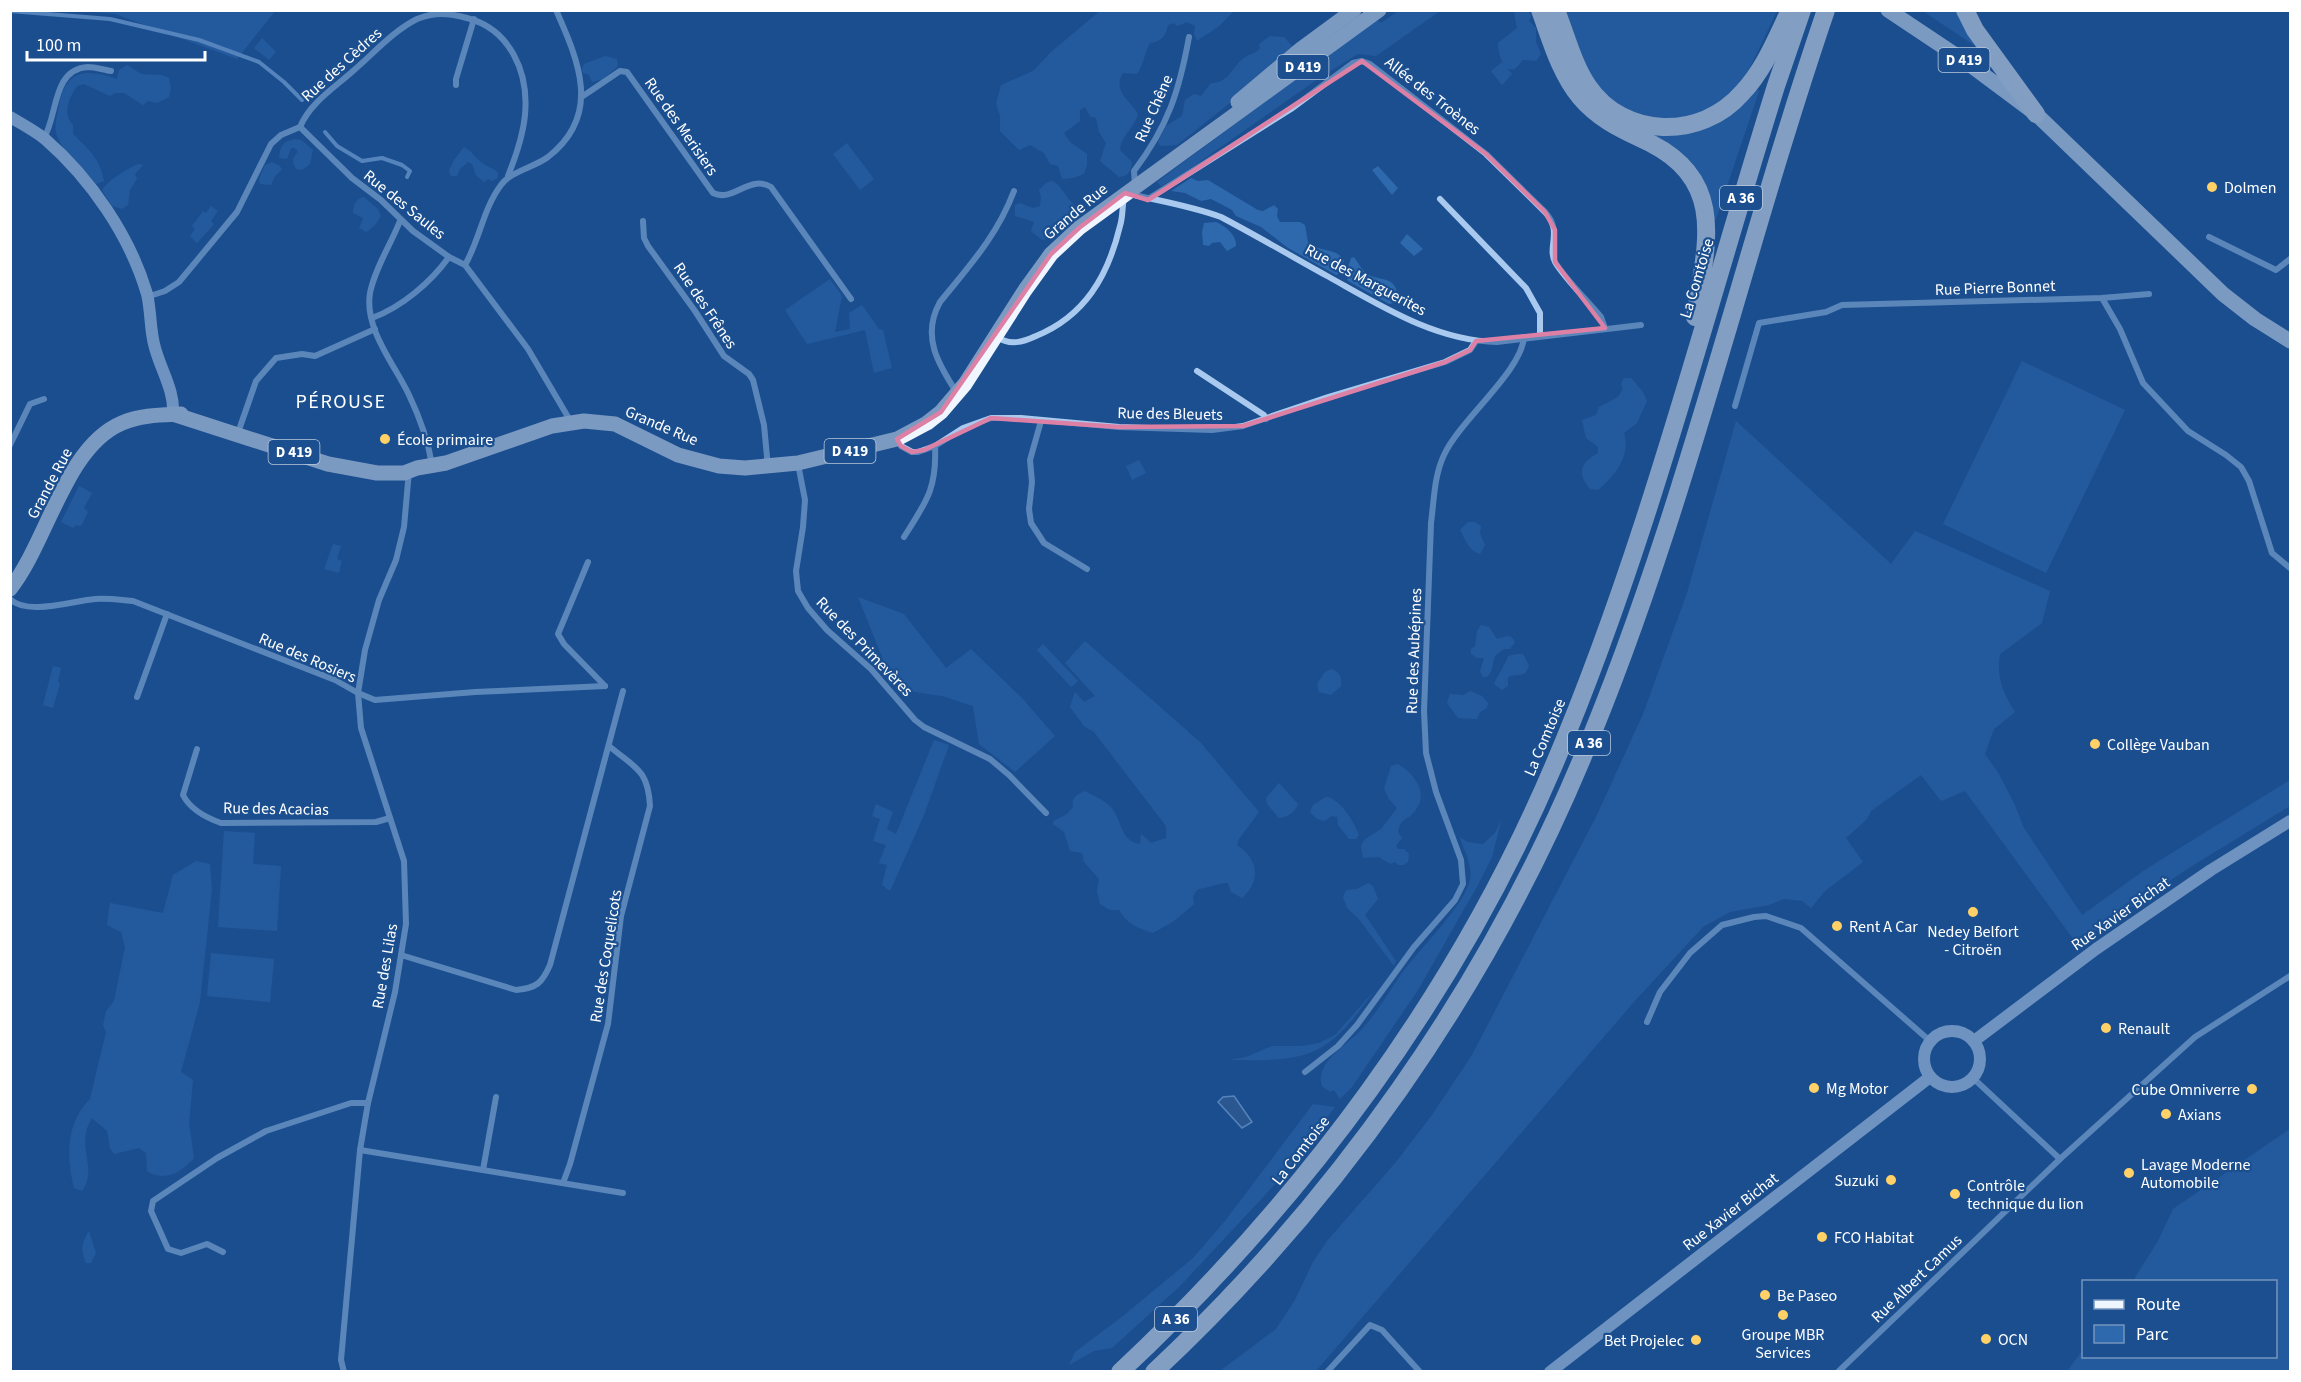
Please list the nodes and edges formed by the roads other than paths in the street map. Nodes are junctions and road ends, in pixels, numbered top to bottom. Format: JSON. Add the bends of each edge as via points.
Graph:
{"nodes":[{"id":1,"x":556,"y":10,"type":"edge"},
{"id":2,"x":1354,"y":10,"type":"edge"},
{"id":3,"x":1379,"y":10,"type":"edge"},
{"id":4,"x":1540,"y":10,"type":"edge"},
{"id":5,"x":1556,"y":10,"type":"edge"},
{"id":6,"x":1790,"y":10,"type":"edge"},
{"id":7,"x":1802,"y":10,"type":"edge"},
{"id":8,"x":1826,"y":10,"type":"edge"},
{"id":9,"x":1888,"y":10,"type":"edge"},
{"id":10,"x":1965,"y":10,"type":"edge"},
{"id":11,"x":474,"y":20,"type":"junction"},
{"id":12,"x":1189,"y":37,"type":"dead end"},
{"id":13,"x":111,"y":72,"type":"dead end"},
{"id":14,"x":456,"y":85,"type":"dead end"},
{"id":15,"x":583,"y":96,"type":"junction"},
{"id":16,"x":2036,"y":114,"type":"junction"},
{"id":17,"x":10,"y":117,"type":"edge"},
{"id":18,"x":1222,"y":120,"type":"junction"},
{"id":19,"x":300,"y":127,"type":"junction"},
{"id":20,"x":44,"y":138,"type":"junction"},
{"id":21,"x":508,"y":177,"type":"junction"},
{"id":22,"x":1130,"y":189,"type":"junction"},
{"id":23,"x":1014,"y":191,"type":"dead end"},
{"id":24,"x":1440,"y":199,"type":"dead end"},
{"id":25,"x":1148,"y":200,"type":"junction"},
{"id":26,"x":400,"y":220,"type":"junction"},
{"id":27,"x":643,"y":221,"type":"dead end"},
{"id":28,"x":2209,"y":237,"type":"dead end"},
{"id":29,"x":449,"y":256,"type":"junction"},
{"id":30,"x":2290,"y":259,"type":"edge"},
{"id":31,"x":465,"y":265,"type":"junction"},
{"id":32,"x":2149,"y":294,"type":"dead end"},
{"id":33,"x":147,"y":297,"type":"junction"},
{"id":34,"x":2102,"y":298,"type":"junction"},
{"id":35,"x":851,"y":299,"type":"dead end"},
{"id":36,"x":372,"y":318,"type":"junction"},
{"id":37,"x":2255,"y":319,"type":"junction"},
{"id":38,"x":1641,"y":325,"type":"dead end"},
{"id":39,"x":1605,"y":328,"type":"junction"},
{"id":40,"x":375,"y":329,"type":"junction"},
{"id":41,"x":2290,"y":330,"type":"edge"},
{"id":42,"x":1540,"y":335,"type":"junction"},
{"id":43,"x":996,"y":336,"type":"junction"},
{"id":44,"x":1524,"y":337,"type":"junction"},
{"id":45,"x":1476,"y":341,"type":"junction"},
{"id":46,"x":2290,"y":341,"type":"edge"},
{"id":47,"x":2290,"y":353,"type":"edge"},
{"id":48,"x":1197,"y":371,"type":"dead end"},
{"id":49,"x":1684,"y":387,"type":"junction"},
{"id":50,"x":958,"y":393,"type":"junction"},
{"id":51,"x":44,"y":399,"type":"dead end"},
{"id":52,"x":1736,"y":406,"type":"dead end"},
{"id":53,"x":173,"y":414,"type":"junction"},
{"id":54,"x":1266,"y":419,"type":"junction"},
{"id":55,"x":1041,"y":421,"type":"junction"},
{"id":56,"x":571,"y":422,"type":"junction"},
{"id":57,"x":240,"y":427,"type":"junction"},
{"id":58,"x":897,"y":439,"type":"junction"},
{"id":59,"x":10,"y":445,"type":"edge"},
{"id":60,"x":935,"y":446,"type":"junction"},
{"id":61,"x":798,"y":463,"type":"junction"},
{"id":62,"x":768,"y":467,"type":"junction"},
{"id":63,"x":417,"y":468,"type":"junction"},
{"id":64,"x":904,"y":537,"type":"dead end"},
{"id":65,"x":588,"y":562,"type":"dead end"},
{"id":66,"x":2290,"y":568,"type":"edge"},
{"id":67,"x":1088,"y":569,"type":"dead end"},
{"id":68,"x":10,"y":589,"type":"edge"},
{"id":69,"x":10,"y":599,"type":"edge"},
{"id":70,"x":167,"y":614,"type":"junction"},
{"id":71,"x":622,"y":692,"type":"dead end"},
{"id":72,"x":357,"y":693,"type":"junction"},
{"id":73,"x":137,"y":697,"type":"dead end"},
{"id":74,"x":609,"y":746,"type":"junction"},
{"id":75,"x":197,"y":749,"type":"dead end"},
{"id":76,"x":1046,"y":813,"type":"dead end"},
{"id":77,"x":390,"y":818,"type":"junction"},
{"id":78,"x":2290,"y":821,"type":"edge"},
{"id":79,"x":401,"y":955,"type":"junction"},
{"id":80,"x":2290,"y":976,"type":"edge"},
{"id":81,"x":1647,"y":1022,"type":"dead end"},
{"id":82,"x":1930,"y":1041,"type":"junction"},
{"id":83,"x":1974,"y":1041,"type":"junction"},
{"id":84,"x":1305,"y":1072,"type":"dead end"},
{"id":85,"x":1930,"y":1077,"type":"junction"},
{"id":86,"x":1973,"y":1078,"type":"junction"},
{"id":87,"x":496,"y":1097,"type":"dead end"},
{"id":88,"x":368,"y":1103,"type":"junction"},
{"id":89,"x":360,"y":1150,"type":"junction"},
{"id":90,"x":2060,"y":1159,"type":"junction"},
{"id":91,"x":483,"y":1170,"type":"junction"},
{"id":92,"x":563,"y":1183,"type":"junction"},
{"id":93,"x":623,"y":1193,"type":"dead end"},
{"id":94,"x":224,"y":1252,"type":"dead end"},
{"id":95,"x":344,"y":1371,"type":"edge"},
{"id":96,"x":1120,"y":1371,"type":"edge"},
{"id":97,"x":1154,"y":1371,"type":"edge"},
{"id":98,"x":1327,"y":1371,"type":"edge"},
{"id":99,"x":1419,"y":1371,"type":"edge"},
{"id":100,"x":1550,"y":1371,"type":"edge"},
{"id":101,"x":1838,"y":1371,"type":"edge"}],
"edges":[{"from":1,"to":15,"type":"street","via":[[572,50]]},
{"from":2,"to":18,"type":"main road","number":"D 419","via":[[1301,49]]},
{"from":3,"to":18,"type":"main road","number":"D 419"},
{"from":4,"to":49,"type":"highway","via":[[1564,71],[1579,96],[1612,125],[1678,161],[1702,198],[1707,221],[1706,256]]},
{"from":5,"to":6,"type":"highway","via":[[1582,77],[1598,98],[1633,122],[1668,128],[1703,120],[1735,101],[1757,74]]},
{"from":7,"to":49,"type":"highway","name":"La Comtoise","number":"A 36"},
{"from":8,"to":97,"type":"highway","number":"A 36","via":[[1645,592],[1596,725],[1544,842],[1468,985],[1382,1115],[1266,1257]]},
{"from":9,"to":16,"type":"main road","number":"D 419"},
{"from":10,"to":16,"type":"highway","via":[[1975,30]]},
{"from":11,"to":14,"type":"street"},
{"from":11,"to":19,"type":"street","name":"Rue des Cèdres","via":[[449,13],[431,15],[400,30],[320,100],[305,115]]},
{"from":11,"to":21,"type":"street","name":"Rue des Cèdres","via":[[502,36],[515,58],[524,86],[522,136]]},
{"from":12,"to":22,"type":"street","name":"Rue Chêne","via":[[1176,96],[1155,143],[1134,171]]},
{"from":13,"to":20,"type":"street","via":[[88,67],[70,73],[59,90]]},
{"from":15,"to":21,"type":"street","via":[[573,127],[560,146],[534,166]]},
{"from":15,"to":35,"type":"street","name":"Rue des Merisiers","via":[[620,71],[627,72],[713,194],[727,196],[760,182],[771,187]]},
{"from":16,"to":37,"type":"main road","number":"D 419","via":[[2223,294]]},
{"from":17,"to":20,"type":"main road"},
{"from":18,"to":22,"type":"main road","name":"Grande Rue","number":"D 419"},
{"from":19,"to":26,"type":"street","name":"Rue des Saules"},
{"from":19,"to":33,"type":"street","via":[[281,135],[272,144],[237,212],[213,244],[172,288]]},
{"from":20,"to":33,"type":"main road","via":[[113,220],[133,254]]},
{"from":21,"to":31,"type":"street","name":"Rue des Cèdres","via":[[485,212]]},
{"from":22,"to":25,"type":"street","name":"Rue des Marguerites"},
{"from":22,"to":43,"type":"main road","name":"Grande Rue","number":"D 419","via":[[1051,254]]},
{"from":22,"to":43,"type":"street","name":"Rue Chêne","via":[[1107,265],[1083,306],[1056,327],[1025,340],[1009,343]]},
{"from":23,"to":50,"type":"street","via":[[992,238],[933,314],[930,329],[937,357]]},
{"from":24,"to":42,"type":"street","via":[[1526,288],[1540,313]]},
{"from":25,"to":39,"type":"street","name":"Allée des Troènes","via":[[1291,109],[1341,70],[1362,61],[1486,154],[1545,212],[1555,230],[1555,262],[1601,317]]},
{"from":25,"to":45,"type":"street","name":"Rue des Marguerites","via":[[1192,207],[1221,217],[1398,314]]},
{"from":26,"to":29,"type":"street","name":"Rue des Saules"},
{"from":26,"to":36,"type":"street","name":"Rue des Lilas","via":[[371,290]]},
{"from":27,"to":62,"type":"street","name":"Rue des Frênes","via":[[648,246],[724,356],[753,380],[764,425]]},
{"from":28,"to":30,"type":"street","via":[[2276,270]]},
{"from":29,"to":31,"type":"street","name":"Rue des Saules"},
{"from":29,"to":36,"type":"street","via":[[415,292]]},
{"from":31,"to":56,"type":"street","name":"Rue des Saules","via":[[512,326]]},
{"from":32,"to":34,"type":"street","name":"Rue Pierre Bonnet"},
{"from":33,"to":53,"type":"main road","via":[[153,342]]},
{"from":34,"to":52,"type":"street","name":"Rue Pierre Bonnet","via":[[1842,305],[1826,312],[1760,323]]},
{"from":34,"to":66,"type":"street","via":[[2143,383],[2188,431],[2241,467],[2272,553]]},
{"from":36,"to":40,"type":"street","name":"Rue des Lilas"},
{"from":37,"to":41,"type":"main road"},
{"from":37,"to":46,"type":"main road"},
{"from":37,"to":47,"type":"main road","via":[[2269,338]]},
{"from":38,"to":39,"type":"street","name":"Rue des Marguerites"},
{"from":39,"to":42,"type":"street","name":"Rue des Marguerites"},
{"from":40,"to":57,"type":"street","via":[[315,356],[276,358],[262,372]]},
{"from":40,"to":63,"type":"street","name":"Rue des Lilas","via":[[425,433]]},
{"from":42,"to":44,"type":"street","name":"Rue des Marguerites"},
{"from":43,"to":50,"type":"main road","name":"Grande Rue","number":"D 419"},
{"from":44,"to":45,"type":"street","name":"Rue des Marguerites"},
{"from":44,"to":84,"type":"street","name":"Rue des Aubépines","via":[[1521,354],[1444,454],[1431,523],[1424,733],[1430,773],[1464,876],[1460,890],[1357,1025],[1338,1047]]},
{"from":45,"to":54,"type":"street","name":"Rue des Bleuets","via":[[1470,350],[1444,362]]},
{"from":48,"to":54,"type":"street"},
{"from":49,"to":96,"type":"highway","name":"La Comtoise","number":"A 36","via":[[1620,591],[1579,703],[1533,810],[1471,931],[1397,1051],[1322,1154],[1229,1263]]},
{"from":50,"to":58,"type":"main road","name":"Grande Rue","number":"D 419","via":[[927,423]]},
{"from":51,"to":59,"type":"street","via":[[30,404]]},
{"from":53,"to":57,"type":"main road","via":[[189,413]]},
{"from":53,"to":63,"type":"main road","name":"Grande Rue","number":"D 419","via":[[328,464],[396,474]]},
{"from":53,"to":68,"type":"main road","name":"Grande Rue","number":"D 419","via":[[120,424],[99,436],[70,476],[34,553]]},
{"from":54,"to":55,"type":"street","name":"Rue des Bleuets","via":[[1212,430]]},
{"from":55,"to":60,"type":"street","name":"Rue des Bleuets","via":[[991,418],[963,428]]},
{"from":55,"to":67,"type":"street","via":[[1030,459],[1031,523],[1044,543]]},
{"from":56,"to":62,"type":"main road","name":"Grande Rue","number":"D 419","via":[[615,424],[678,454],[719,466]]},
{"from":56,"to":63,"type":"main road","name":"Grande Rue","number":"D 419","via":[[476,454]]},
{"from":57,"to":63,"type":"main road","via":[[333,456]]},
{"from":58,"to":60,"type":"street","name":"Rue des Bleuets","via":[[912,452]]},
{"from":58,"to":61,"type":"main road","name":"Grande Rue","number":"D 419"},
{"from":60,"to":64,"type":"street","via":[[934,480]]},
{"from":61,"to":62,"type":"main road","name":"Grande Rue","number":"D 419"},
{"from":61,"to":76,"type":"street","name":"Rue des Primevères","via":[[805,500],[796,577],[798,591],[808,608],[871,669],[915,720],[990,759]]},
{"from":63,"to":72,"type":"street","name":"Rue des Lilas","via":[[396,560],[379,600]]},
{"from":65,"to":72,"type":"street","name":"Rue des Rosiers","via":[[558,634],[605,686],[375,700]]},
{"from":69,"to":70,"type":"street","name":"Rue des Rosiers","via":[[29,608],[97,598],[133,601]]},
{"from":70,"to":72,"type":"street","name":"Rue des Rosiers","via":[[335,680]]},
{"from":70,"to":73,"type":"street"},
{"from":71,"to":74,"type":"street"},
{"from":72,"to":77,"type":"street","name":"Rue des Lilas","via":[[361,728]]},
{"from":74,"to":79,"type":"street","via":[[543,981],[516,990]]},
{"from":74,"to":92,"type":"street","name":"Rue des Coquelicots","via":[[644,774],[650,806],[621,916],[608,1024]]},
{"from":75,"to":77,"type":"street","name":"Rue des Acacias","via":[[183,795],[210,819],[221,823],[376,822]]},
{"from":77,"to":79,"type":"street","name":"Rue des Lilas","via":[[404,861],[406,924]]},
{"from":78,"to":83,"type":"main road","name":"Rue Xavier Bichat","via":[[2096,949]]},
{"from":79,"to":88,"type":"street","name":"Rue des Lilas"},
{"from":80,"to":90,"type":"street","name":"Rue Albert Camus","via":[[2194,1037]]},
{"from":81,"to":82,"type":"street","via":[[1660,992],[1690,953],[1722,925],[1766,916],[1801,928]]},
{"from":82,"to":83,"type":"main road","via":[[1947,1032],[1957,1032]]},
{"from":82,"to":85,"type":"main road","via":[[1924,1059]]},
{"from":83,"to":86,"type":"main road","via":[[1980,1056]]},
{"from":85,"to":86,"type":"main road","via":[[1946,1087],[1965,1084]]},
{"from":85,"to":100,"type":"main road","name":"Rue Xavier Bichat"},
{"from":86,"to":90,"type":"street"},
{"from":87,"to":91,"type":"street"},
{"from":88,"to":89,"type":"street","name":"Rue des Lilas"},
{"from":88,"to":94,"type":"street","via":[[351,1103],[266,1131],[153,1201],[151,1211],[168,1249],[181,1253],[207,1244]]},
{"from":89,"to":91,"type":"street"},
{"from":89,"to":95,"type":"street","name":"Rue des Lilas","via":[[341,1360]]},
{"from":90,"to":101,"type":"street","name":"Rue Albert Camus"},
{"from":91,"to":92,"type":"street"},
{"from":92,"to":93,"type":"street"},
{"from":98,"to":99,"type":"street","via":[[1370,1324],[1382,1330]]}]}
